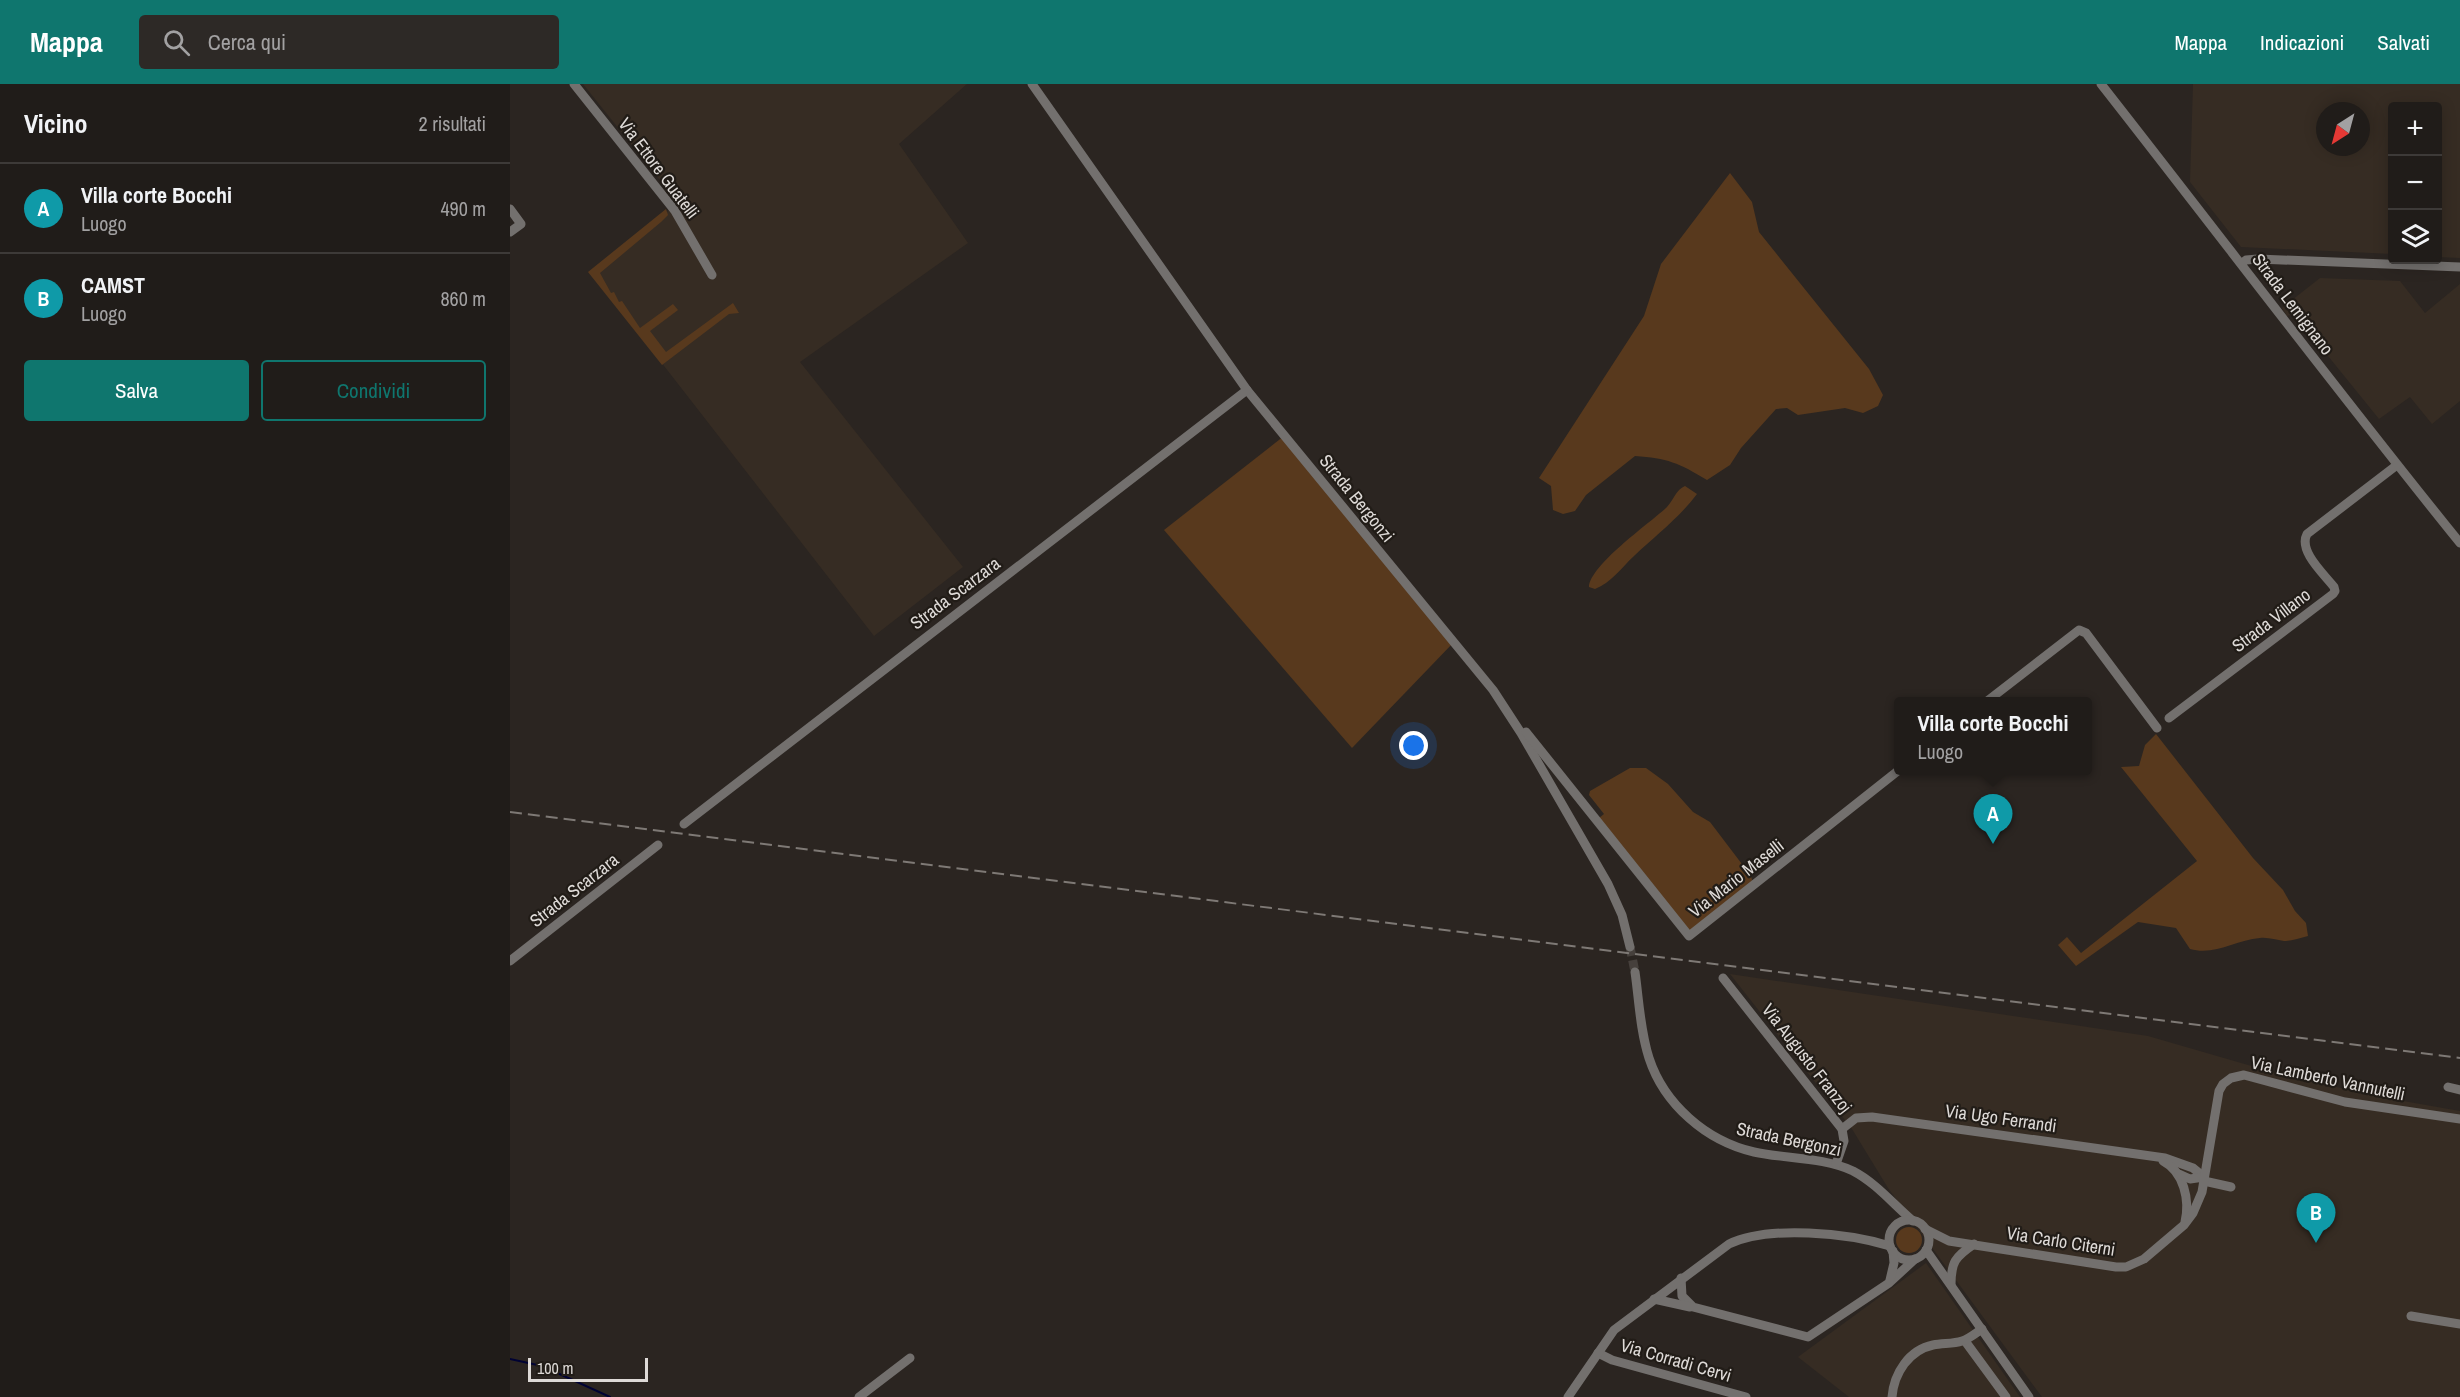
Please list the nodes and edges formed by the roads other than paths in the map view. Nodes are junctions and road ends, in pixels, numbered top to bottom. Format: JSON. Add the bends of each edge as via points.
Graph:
{"nodes":[{"id":1,"x":574,"y":84,"type":"edge"},
{"id":2,"x":1032,"y":84,"type":"edge"},
{"id":3,"x":2101,"y":84,"type":"edge"},
{"id":4,"x":510,"y":209,"type":"edge"},
{"id":5,"x":510,"y":232,"type":"edge"},
{"id":6,"x":2242,"y":263,"type":"junction"},
{"id":7,"x":2460,"y":267,"type":"edge"},
{"id":8,"x":712,"y":274,"type":"dead end"},
{"id":9,"x":1247,"y":390,"type":"junction"},
{"id":10,"x":2397,"y":465,"type":"junction"},
{"id":11,"x":2460,"y":543,"type":"edge"},
{"id":12,"x":1992,"y":697,"type":"edge"},
{"id":13,"x":1504,"y":706,"type":"junction"},
{"id":14,"x":2169,"y":718,"type":"dead end"},
{"id":15,"x":2157,"y":728,"type":"dead end"},
{"id":16,"x":1894,"y":775,"type":"edge"},
{"id":17,"x":1590,"y":814,"type":"junction"},
{"id":18,"x":1571,"y":819,"type":"junction"},
{"id":19,"x":684,"y":824,"type":"dead end"},
{"id":20,"x":658,"y":845,"type":"dead end"},
{"id":21,"x":1630,"y":947,"type":"tunnel mouth"},
{"id":22,"x":510,"y":961,"type":"edge"},
{"id":23,"x":1635,"y":972,"type":"tunnel mouth"},
{"id":24,"x":1723,"y":978,"type":"dead end"},
{"id":25,"x":2448,"y":1087,"type":"dead end"},
{"id":26,"x":2460,"y":1090,"type":"edge"},
{"id":27,"x":2460,"y":1119,"type":"edge"},
{"id":28,"x":1842,"y":1129,"type":"junction"},
{"id":29,"x":2208,"y":1150,"type":"junction"},
{"id":30,"x":2158,"y":1158,"type":"junction"},
{"id":31,"x":1836,"y":1164,"type":"junction"},
{"id":32,"x":2187,"y":1166,"type":"junction"},
{"id":33,"x":2177,"y":1173,"type":"junction"},
{"id":34,"x":2204,"y":1179,"type":"junction"},
{"id":35,"x":2230,"y":1187,"type":"dead end"},
{"id":36,"x":1894,"y":1204,"type":"junction"},
{"id":37,"x":1912,"y":1221,"type":"junction"},
{"id":38,"x":2184,"y":1225,"type":"junction"},
{"id":39,"x":1894,"y":1228,"type":"junction"},
{"id":40,"x":1925,"y":1229,"type":"junction"},
{"id":41,"x":1872,"y":1240,"type":"junction"},
{"id":42,"x":1949,"y":1240,"type":"junction"},
{"id":43,"x":1974,"y":1244,"type":"junction"},
{"id":44,"x":1891,"y":1248,"type":"junction"},
{"id":45,"x":1927,"y":1248,"type":"junction"},
{"id":46,"x":1916,"y":1259,"type":"junction"},
{"id":47,"x":1936,"y":1263,"type":"junction"},
{"id":48,"x":1681,"y":1278,"type":"junction"},
{"id":49,"x":1889,"y":1283,"type":"junction"},
{"id":50,"x":1951,"y":1285,"type":"junction"},
{"id":51,"x":1654,"y":1299,"type":"junction"},
{"id":52,"x":1693,"y":1307,"type":"junction"},
{"id":53,"x":2411,"y":1316,"type":"dead end"},
{"id":54,"x":2460,"y":1324,"type":"edge"},
{"id":55,"x":1982,"y":1329,"type":"junction"},
{"id":56,"x":1965,"y":1341,"type":"junction"},
{"id":57,"x":1598,"y":1353,"type":"junction"},
{"id":58,"x":910,"y":1358,"type":"dead end"},
{"id":59,"x":2027,"y":1396,"type":"edge"},
{"id":60,"x":859,"y":1397,"type":"edge"},
{"id":61,"x":1568,"y":1397,"type":"edge"},
{"id":62,"x":1746,"y":1397,"type":"edge"},
{"id":63,"x":1892,"y":1397,"type":"edge"},
{"id":64,"x":2006,"y":1397,"type":"edge"}],
"edges":[{"from":1,"to":8,"type":"street","name":"Via Ettore Guatelli","via":[[673,208]]},
{"from":2,"to":9,"type":"street","name":"Strada Bergonzi"},
{"from":3,"to":6,"type":"street","name":"Strada Lemignano"},
{"from":4,"to":5,"type":"street","via":[[521,224]]},
{"from":6,"to":7,"type":"street","via":[[2269,260]]},
{"from":6,"to":10,"type":"street","name":"Strada Lemignano"},
{"from":9,"to":13,"type":"street","name":"Strada Bergonzi"},
{"from":9,"to":19,"type":"street","name":"Strada Scarzara"},
{"from":10,"to":11,"type":"street","name":"Strada Lemignano"},
{"from":10,"to":14,"type":"street","name":"Strada Villano","via":[[2305,538],[2306,549],[2334,587],[2333,594]]},
{"from":12,"to":15,"type":"street","via":[[2079,630]]},
{"from":13,"to":17,"type":"street","name":"Via Mario Maselli"},
{"from":13,"to":18,"type":"street","name":"Strada Bergonzi"},
{"from":16,"to":17,"type":"street","name":"Via Mario Maselli","via":[[1689,936]]},
{"from":17,"to":18,"type":"street","via":[[1581,813]]},
{"from":18,"to":21,"type":"street","name":"Strada Bergonzi","via":[[1616,900]]},
{"from":20,"to":22,"type":"street","name":"Strada Scarzara"},
{"from":23,"to":31,"type":"street","name":"Strada Bergonzi","via":[[1650,1059],[1661,1085],[1692,1121],[1719,1139],[1752,1152]]},
{"from":24,"to":28,"type":"street","name":"Via Augusto Franzoj"},
{"from":25,"to":26,"type":"street"},
{"from":27,"to":29,"type":"street","name":"Via Lamberto Vannutelli","via":[[2346,1102],[2256,1077],[2237,1076],[2219,1091]]},
{"from":28,"to":30,"type":"street","name":"Via Ugo Ferrandi","via":[[1864,1116]]},
{"from":28,"to":31,"type":"street","name":"Via Augusto Franzoj","via":[[1844,1141]]},
{"from":29,"to":32,"type":"street","via":[[2199,1162]]},
{"from":29,"to":34,"type":"street","name":"Via Carlo Citerni"},
{"from":30,"to":32,"type":"street","name":"Via Ugo Ferrandi"},
{"from":30,"to":33,"type":"street"},
{"from":31,"to":36,"type":"street","name":"Strada Bergonzi","via":[[1871,1182]]},
{"from":32,"to":34,"type":"street","name":"Via Ugo Ferrandi"},
{"from":33,"to":34,"type":"street","via":[[2190,1179]]},
{"from":33,"to":38,"type":"street","via":[[2186,1194]]},
{"from":34,"to":35,"type":"street"},
{"from":34,"to":38,"type":"street","name":"Via Carlo Citerni","via":[[2199,1202]]},
{"from":36,"to":37,"type":"street","name":"Strada Bergonzi"},
{"from":36,"to":39,"type":"street"},
{"from":37,"to":39,"type":"street"},
{"from":37,"to":40,"type":"street"},
{"from":38,"to":43,"type":"street","name":"Via Carlo Citerni","via":[[2144,1259],[2126,1267]]},
{"from":39,"to":41,"type":"street"},
{"from":39,"to":44,"type":"street"},
{"from":40,"to":42,"type":"street","name":"Via Carlo Citerni"},
{"from":40,"to":45,"type":"street"},
{"from":41,"to":44,"type":"street"},
{"from":41,"to":48,"type":"street","via":[[1780,1233],[1742,1238]]},
{"from":42,"to":43,"type":"street","name":"Via Carlo Citerni"},
{"from":42,"to":45,"type":"street","name":"Via Carlo Citerni"},
{"from":43,"to":50,"type":"street","via":[[1955,1260]]},
{"from":44,"to":46,"type":"street","via":[[1904,1259]]},
{"from":44,"to":49,"type":"street","via":[[1893,1270]]},
{"from":45,"to":46,"type":"street"},
{"from":45,"to":47,"type":"street"},
{"from":46,"to":47,"type":"street"},
{"from":46,"to":49,"type":"street"},
{"from":47,"to":50,"type":"street"},
{"from":48,"to":51,"type":"street"},
{"from":48,"to":52,"type":"street","via":[[1682,1296]]},
{"from":49,"to":52,"type":"street","via":[[1808,1337]]},
{"from":50,"to":55,"type":"street"},
{"from":51,"to":52,"type":"street"},
{"from":51,"to":57,"type":"street","via":[[1614,1330]]},
{"from":53,"to":54,"type":"street"},
{"from":55,"to":56,"type":"street"},
{"from":55,"to":59,"type":"street"},
{"from":56,"to":63,"type":"street","via":[[1917,1351],[1896,1377]]},
{"from":56,"to":64,"type":"street"},
{"from":57,"to":61,"type":"street"},
{"from":57,"to":62,"type":"street","name":"Via Corradi Cervi"},
{"from":58,"to":60,"type":"street"}]}
